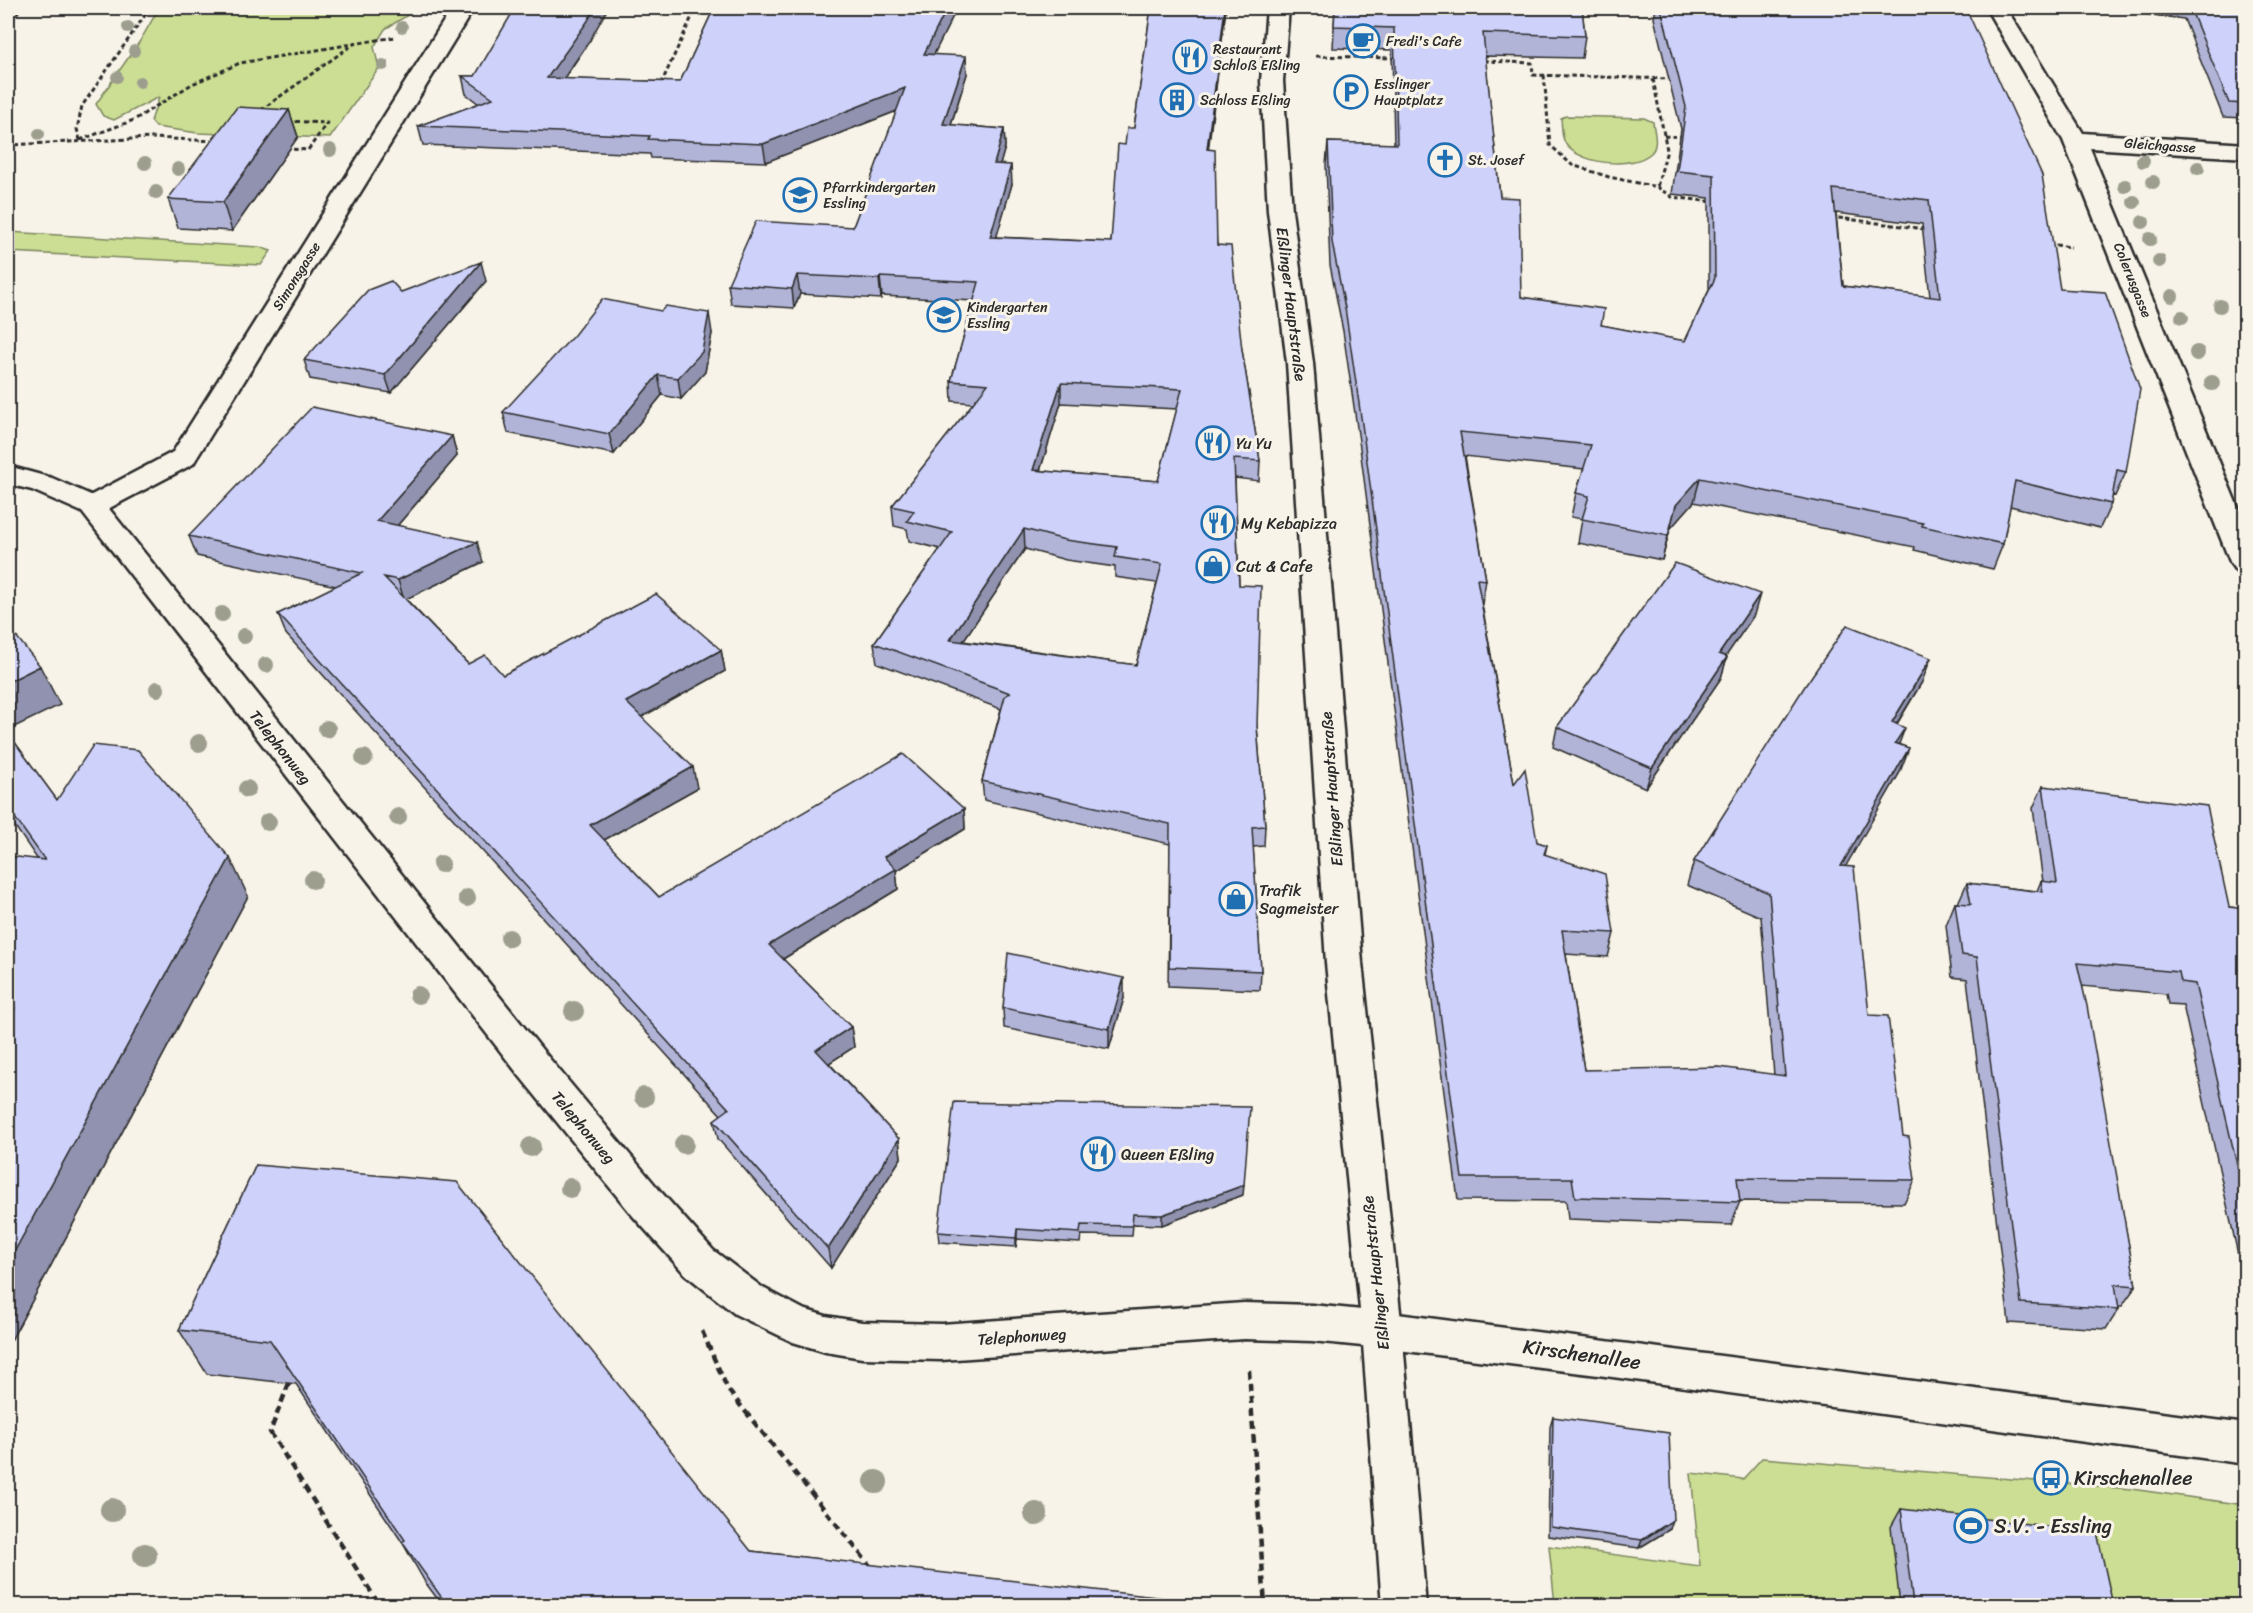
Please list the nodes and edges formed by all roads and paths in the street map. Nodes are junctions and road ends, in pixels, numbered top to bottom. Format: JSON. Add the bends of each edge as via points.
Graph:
{"nodes":[{"id":1,"x":19,"y":8,"type":"edge"},
{"id":2,"x":150,"y":8,"type":"edge"},
{"id":3,"x":463,"y":8,"type":"edge"},
{"id":4,"x":696,"y":8,"type":"edge"},
{"id":5,"x":1278,"y":8,"type":"edge"},
{"id":6,"x":1996,"y":8,"type":"edge"},
{"id":7,"x":17,"y":14,"type":"dead end"},
{"id":8,"x":445,"y":35,"type":"junction"},
{"id":9,"x":356,"y":42,"type":"junction"},
{"id":10,"x":1325,"y":56,"type":"dead end"},
{"id":11,"x":1406,"y":59,"type":"edge"},
{"id":12,"x":1474,"y":61,"type":"edge"},
{"id":13,"x":1544,"y":75,"type":"junction"},
{"id":14,"x":1653,"y":79,"type":"junction"},
{"id":15,"x":1673,"y":79,"type":"edge"},
{"id":16,"x":661,"y":85,"type":"edge"},
{"id":17,"x":257,"y":113,"type":"edge"},
{"id":18,"x":282,"y":121,"type":"edge"},
{"id":19,"x":1664,"y":136,"type":"junction"},
{"id":20,"x":1687,"y":138,"type":"edge"},
{"id":21,"x":80,"y":140,"type":"junction"},
{"id":22,"x":2075,"y":140,"type":"junction"},
{"id":23,"x":223,"y":141,"type":"edge"},
{"id":24,"x":8,"y":145,"type":"edge"},
{"id":25,"x":290,"y":149,"type":"edge"},
{"id":26,"x":2246,"y":151,"type":"edge"},
{"id":27,"x":1657,"y":187,"type":"junction"},
{"id":28,"x":1719,"y":203,"type":"edge"},
{"id":29,"x":1825,"y":216,"type":"edge"},
{"id":30,"x":1930,"y":229,"type":"edge"},
{"id":31,"x":2048,"y":244,"type":"edge"},
{"id":32,"x":2072,"y":247,"type":"dead end"},
{"id":33,"x":8,"y":475,"type":"edge"},
{"id":34,"x":92,"y":506,"type":"junction"},
{"id":35,"x":2246,"y":564,"type":"edge"},
{"id":36,"x":697,"y":1320,"type":"dead end"},
{"id":37,"x":1382,"y":1330,"type":"junction"},
{"id":38,"x":1250,"y":1381,"type":"dead end"},
{"id":39,"x":288,"y":1383,"type":"edge"},
{"id":40,"x":2246,"y":1444,"type":"edge"},
{"id":41,"x":874,"y":1571,"type":"edge"},
{"id":42,"x":1197,"y":1603,"type":"edge"},
{"id":43,"x":380,"y":1605,"type":"edge"},
{"id":44,"x":1232,"y":1605,"type":"edge"},
{"id":45,"x":1265,"y":1605,"type":"edge"},
{"id":46,"x":1404,"y":1605,"type":"edge"}],
"edges":[{"from":1,"to":7,"type":"path"},
{"from":2,"to":21,"type":"path","via":[[82,106],[77,129]]},
{"from":3,"to":8,"type":"street","name":"Simonsgasse"},
{"from":4,"to":16,"type":"path"},
{"from":5,"to":37,"type":"street","name":"Eßlinger Hauptstraße","via":[[1272,81],[1280,211],[1300,363],[1344,963]]},
{"from":6,"to":22,"type":"street","name":"Colerusgasse"},
{"from":8,"to":9,"type":"path"},
{"from":8,"to":34,"type":"street","name":"Simonsgasse","via":[[183,458]]},
{"from":9,"to":17,"type":"path"},
{"from":9,"to":21,"type":"path","via":[[240,63],[192,84],[134,120]]},
{"from":10,"to":11,"type":"path"},
{"from":12,"to":13,"type":"path","via":[[1532,63],[1533,75]]},
{"from":13,"to":14,"type":"path"},
{"from":13,"to":27,"type":"path","via":[[1550,145],[1572,165]]},
{"from":14,"to":15,"type":"path"},
{"from":14,"to":19,"type":"path"},
{"from":18,"to":25,"type":"path","via":[[327,123],[308,150]]},
{"from":19,"to":20,"type":"path"},
{"from":19,"to":27,"type":"path","via":[[1667,150]]},
{"from":21,"to":23,"type":"path"},
{"from":21,"to":24,"type":"path"},
{"from":22,"to":26,"type":"street","name":"Gleichgasse"},
{"from":22,"to":35,"type":"street","name":"Colerusgasse"},
{"from":27,"to":28,"type":"path","via":[[1672,197]]},
{"from":29,"to":30,"type":"path"},
{"from":31,"to":32,"type":"path"},
{"from":33,"to":34,"type":"street","name":"Telephonweg","via":[[42,484]]},
{"from":34,"to":37,"type":"street","name":"Telephonweg","via":[[632,1186],[699,1262],[749,1301],[794,1324],[826,1335],[862,1340],[941,1342],[1245,1321]]},
{"from":36,"to":41,"type":"path","via":[[728,1390]]},
{"from":37,"to":40,"type":"street","name":"Kirschenallee"},
{"from":37,"to":46,"type":"street","name":"Eßlinger Hauptstraße"},
{"from":38,"to":45,"type":"path"},
{"from":39,"to":43,"type":"path","via":[[270,1432]]},
{"from":42,"to":44,"type":"path"}]}
